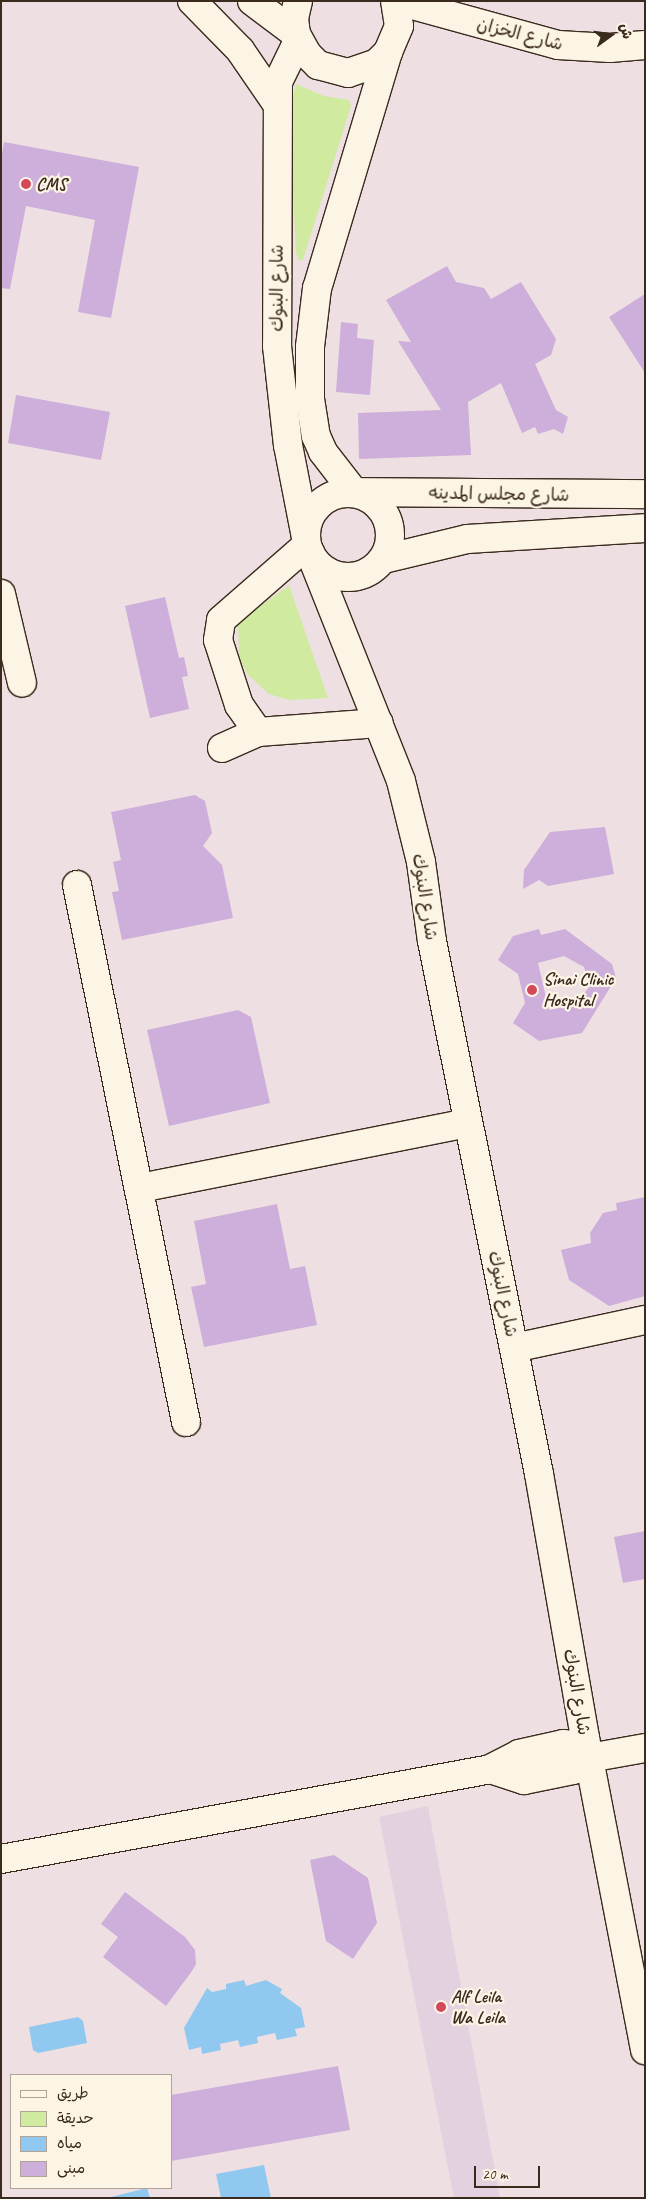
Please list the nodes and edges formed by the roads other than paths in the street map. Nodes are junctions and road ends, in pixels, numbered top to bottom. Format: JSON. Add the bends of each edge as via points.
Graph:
{"nodes":[{"id":1,"x":192,"y":1,"type":"edge"},
{"id":2,"x":252,"y":1,"type":"edge"},
{"id":3,"x":298,"y":1,"type":"edge"},
{"id":4,"x":397,"y":1,"type":"edge"},
{"id":5,"x":297,"y":38,"type":"junction"},
{"id":6,"x":645,"y":46,"type":"edge"},
{"id":7,"x":388,"y":52,"type":"junction"},
{"id":8,"x":277,"y":104,"type":"junction"},
{"id":9,"x":354,"y":492,"type":"junction"},
{"id":10,"x":645,"y":494,"type":"edge"},
{"id":11,"x":602,"y":496,"type":"junction"},
{"id":12,"x":645,"y":528,"type":"edge"},
{"id":13,"x":600,"y":529,"type":"junction"},
{"id":14,"x":308,"y":545,"type":"junction"},
{"id":15,"x":384,"y":559,"type":"junction"},
{"id":16,"x":1,"y":594,"type":"edge"},
{"id":17,"x":22,"y":683,"type":"dead end"},
{"id":18,"x":380,"y":723,"type":"junction"},
{"id":19,"x":258,"y":732,"type":"junction"},
{"id":20,"x":222,"y":748,"type":"dead end"},
{"id":21,"x":77,"y":885,"type":"dead end"},
{"id":22,"x":467,"y":1123,"type":"junction"},
{"id":23,"x":140,"y":1188,"type":"junction"},
{"id":24,"x":645,"y":1320,"type":"edge"},
{"id":25,"x":514,"y":1348,"type":"junction"},
{"id":26,"x":186,"y":1422,"type":"dead end"},
{"id":27,"x":645,"y":1748,"type":"edge"},
{"id":28,"x":589,"y":1758,"type":"junction"},
{"id":29,"x":1,"y":1859,"type":"edge"},
{"id":30,"x":645,"y":2050,"type":"edge"}],
"edges":[{"from":1,"to":8,"type":"main road","via":[[240,50]]},
{"from":2,"to":5,"type":"main road"},
{"from":3,"to":5,"type":"main road","via":[[294,18]]},
{"from":4,"to":6,"type":"main road","name":"شارع الخزان","via":[[558,45]]},
{"from":4,"to":7,"type":"main road","name":"شارع البنوك","via":[[398,26]]},
{"from":5,"to":7,"type":"main road","via":[[318,65],[348,73],[370,67]]},
{"from":5,"to":8,"type":"main road","name":"شارع البنوك","via":[[278,82]]},
{"from":7,"to":9,"type":"main road","name":"شارع البنوك","via":[[317,288],[310,347],[310,399],[316,436],[331,466]]},
{"from":8,"to":14,"type":"main road","name":"شارع البنوك","via":[[277,346],[288,445]]},
{"from":9,"to":11,"type":"main road","name":"شارع مجلس المدينه"},
{"from":9,"to":14,"type":"main road","via":[[339,493],[318,504],[307,526]]},
{"from":9,"to":15,"type":"main road","via":[[376,502],[387,517],[391,535]]},
{"from":10,"to":11,"type":"main road","name":"شارع مجلس المدينه"},
{"from":11,"to":13,"type":"main road"},
{"from":12,"to":13,"type":"main road","name":"شارع مجلس المدينه"},
{"from":13,"to":15,"type":"main road","name":"شارع مجلس المدينه","via":[[467,539]]},
{"from":14,"to":15,"type":"main road","via":[[327,572],[352,578],[375,568]]},
{"from":14,"to":18,"type":"main road","name":"شارع البنوك"},
{"from":14,"to":19,"type":"main road","via":[[221,620],[218,640],[239,705]]},
{"from":16,"to":17,"type":"main road"},
{"from":18,"to":19,"type":"main road"},
{"from":18,"to":22,"type":"main road","name":"شارع البنوك","via":[[405,795],[421,862],[432,941]]},
{"from":19,"to":20,"type":"main road"},
{"from":21,"to":23,"type":"main road"},
{"from":22,"to":23,"type":"main road"},
{"from":22,"to":25,"type":"main road","name":"شارع البنوك"},
{"from":23,"to":26,"type":"main road"},
{"from":24,"to":25,"type":"main road"},
{"from":25,"to":28,"type":"main road","name":"شارع البنوك"},
{"from":27,"to":28,"type":"main road"},
{"from":28,"to":29,"type":"main road","via":[[567,1744],[518,1754],[490,1769]]},
{"from":28,"to":30,"type":"main road","name":"شارع البنوك"}]}
